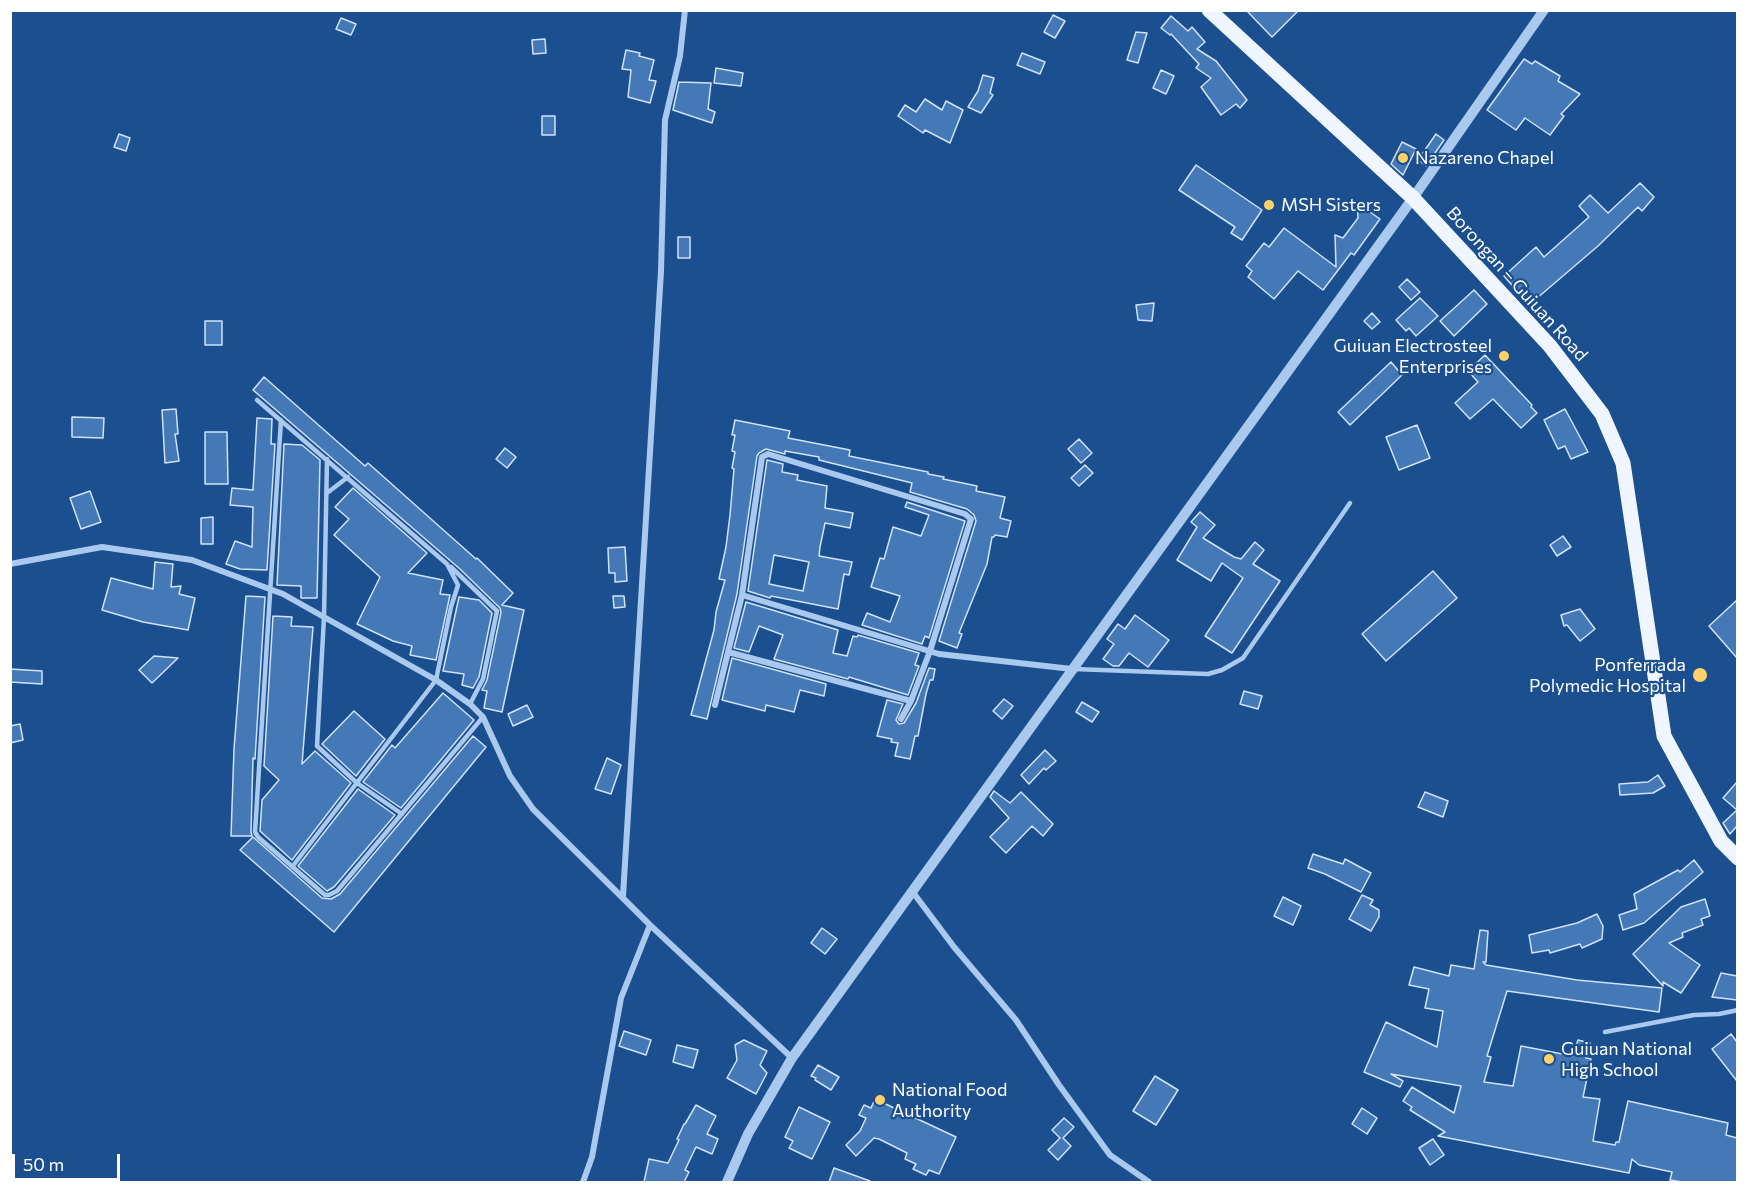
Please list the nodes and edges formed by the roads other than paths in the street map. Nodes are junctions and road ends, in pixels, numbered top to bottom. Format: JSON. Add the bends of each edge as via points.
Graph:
{"nodes":[{"id":1,"x":685,"y":10,"type":"edge"},
{"id":2,"x":1209,"y":10,"type":"edge"},
{"id":3,"x":1544,"y":10,"type":"edge"},
{"id":4,"x":1413,"y":198,"type":"junction"},
{"id":5,"x":257,"y":400,"type":"dead end"},
{"id":6,"x":280,"y":420,"type":"junction"},
{"id":7,"x":327,"y":459,"type":"junction"},
{"id":8,"x":348,"y":477,"type":"junction"},
{"id":9,"x":327,"y":493,"type":"junction"},
{"id":10,"x":1350,"y":503,"type":"dead end"},
{"id":11,"x":10,"y":564,"type":"edge"},
{"id":12,"x":447,"y":564,"type":"junction"},
{"id":13,"x":270,"y":589,"type":"junction"},
{"id":14,"x":742,"y":595,"type":"junction"},
{"id":15,"x":324,"y":617,"type":"junction"},
{"id":16,"x":930,"y":651,"type":"junction"},
{"id":17,"x":728,"y":652,"type":"junction"},
{"id":18,"x":1072,"y":669,"type":"junction"},
{"id":19,"x":436,"y":680,"type":"junction"},
{"id":20,"x":911,"y":701,"type":"junction"},
{"id":21,"x":470,"y":704,"type":"junction"},
{"id":22,"x":715,"y":705,"type":"dead end"},
{"id":23,"x":483,"y":717,"type":"junction"},
{"id":24,"x":901,"y":719,"type":"dead end"},
{"id":25,"x":357,"y":783,"type":"junction"},
{"id":26,"x":402,"y":814,"type":"junction"},
{"id":27,"x":1737,"y":858,"type":"edge"},
{"id":28,"x":292,"y":867,"type":"junction"},
{"id":29,"x":911,"y":891,"type":"junction"},
{"id":30,"x":623,"y":896,"type":"junction"},
{"id":31,"x":650,"y":925,"type":"junction"},
{"id":32,"x":1737,"y":1010,"type":"edge"},
{"id":33,"x":1605,"y":1032,"type":"dead end"},
{"id":34,"x":792,"y":1058,"type":"junction"},
{"id":35,"x":583,"y":1182,"type":"edge"},
{"id":36,"x":727,"y":1182,"type":"edge"},
{"id":37,"x":1149,"y":1182,"type":"edge"}],
"edges":[{"from":1,"to":30,"type":"street","via":[[680,56],[665,120],[660,283]]},
{"from":2,"to":4,"type":"main road","name":"Borongan – Guiuan Road"},
{"from":3,"to":4,"type":"street"},
{"from":4,"to":18,"type":"street"},
{"from":4,"to":27,"type":"main road","name":"Borongan – Guiuan Road","via":[[1550,346],[1602,414],[1623,463],[1664,736],[1721,841]]},
{"from":5,"to":6,"type":"lane"},
{"from":6,"to":7,"type":"lane"},
{"from":6,"to":13,"type":"lane"},
{"from":7,"to":8,"type":"lane"},
{"from":7,"to":9,"type":"lane"},
{"from":8,"to":9,"type":"lane"},
{"from":8,"to":12,"type":"lane"},
{"from":9,"to":15,"type":"lane"},
{"from":10,"to":18,"type":"lane","via":[[1243,658],[1208,674]]},
{"from":11,"to":13,"type":"street","via":[[102,547],[192,560]]},
{"from":12,"to":19,"type":"lane","via":[[458,585]]},
{"from":12,"to":21,"type":"lane","via":[[497,611],[483,679]]},
{"from":13,"to":15,"type":"street"},
{"from":13,"to":28,"type":"lane","via":[[255,832]]},
{"from":14,"to":16,"type":"street"},
{"from":14,"to":16,"type":"street","via":[[762,457],[768,454],[971,519]]},
{"from":14,"to":17,"type":"street"},
{"from":15,"to":19,"type":"street"},
{"from":15,"to":25,"type":"lane","via":[[317,746]]},
{"from":16,"to":18,"type":"street"},
{"from":16,"to":20,"type":"street"},
{"from":17,"to":20,"type":"street"},
{"from":17,"to":22,"type":"street"},
{"from":18,"to":29,"type":"street"},
{"from":19,"to":21,"type":"street"},
{"from":19,"to":25,"type":"lane"},
{"from":20,"to":24,"type":"street"},
{"from":21,"to":23,"type":"street"},
{"from":23,"to":26,"type":"lane"},
{"from":23,"to":30,"type":"street","via":[[510,776],[533,809]]},
{"from":25,"to":26,"type":"lane"},
{"from":25,"to":28,"type":"lane"},
{"from":26,"to":28,"type":"lane","via":[[337,891],[329,895]]},
{"from":29,"to":34,"type":"street"},
{"from":29,"to":37,"type":"street","via":[[1016,1020],[1110,1155]]},
{"from":30,"to":31,"type":"street"},
{"from":31,"to":34,"type":"street"},
{"from":31,"to":35,"type":"street","via":[[621,998]]},
{"from":32,"to":33,"type":"lane"},
{"from":34,"to":36,"type":"street","via":[[748,1134]]}]}
